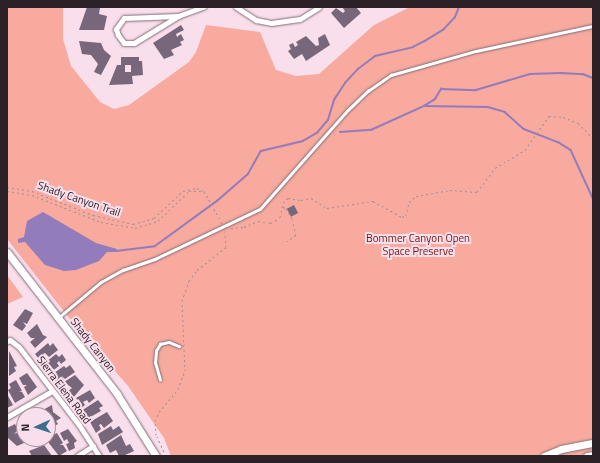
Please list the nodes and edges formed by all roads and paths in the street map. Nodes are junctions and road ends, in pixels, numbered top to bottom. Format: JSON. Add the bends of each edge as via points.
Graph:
{"nodes":[{"id":1,"x":203,"y":7,"type":"edge"},
{"id":2,"x":236,"y":7,"type":"edge"},
{"id":3,"x":319,"y":7,"type":"edge"},
{"id":4,"x":178,"y":16,"type":"junction"},
{"id":5,"x":593,"y":26,"type":"edge"},
{"id":6,"x":593,"y":138,"type":"edge"},
{"id":7,"x":7,"y":187,"type":"edge"},
{"id":8,"x":7,"y":191,"type":"edge"},
{"id":9,"x":204,"y":192,"type":"junction"},
{"id":10,"x":282,"y":206,"type":"junction"},
{"id":11,"x":218,"y":216,"type":"dead end"},
{"id":12,"x":287,"y":241,"type":"dead end"},
{"id":13,"x":7,"y":252,"type":"edge"},
{"id":14,"x":58,"y":318,"type":"junction"},
{"id":15,"x":8,"y":341,"type":"edge"},
{"id":16,"x":179,"y":346,"type":"dead end"},
{"id":17,"x":160,"y":380,"type":"dead end"},
{"id":18,"x":52,"y":392,"type":"junction"},
{"id":19,"x":7,"y":417,"type":"edge"},
{"id":20,"x":593,"y":443,"type":"edge"},
{"id":21,"x":93,"y":446,"type":"junction"},
{"id":22,"x":593,"y":455,"type":"edge"},
{"id":23,"x":77,"y":456,"type":"edge"},
{"id":24,"x":99,"y":456,"type":"edge"},
{"id":25,"x":156,"y":456,"type":"edge"},
{"id":26,"x":166,"y":456,"type":"edge"},
{"id":27,"x":544,"y":456,"type":"edge"},
{"id":28,"x":587,"y":456,"type":"edge"}],
"edges":[{"from":1,"to":4,"type":"street"},
{"from":2,"to":3,"type":"street","via":[[256,20],[270,23],[300,19]]},
{"from":4,"to":4,"type":"street","via":[[124,18],[119,22],[118,35],[124,43],[134,43]]},
{"from":5,"to":14,"type":"lane","via":[[476,51],[391,75],[368,91],[348,110],[260,210],[155,259],[122,270],[101,282]]},
{"from":6,"to":10,"type":"path","via":[[578,123],[558,115],[549,116],[522,154],[495,168],[480,191],[450,190],[416,196],[409,202],[406,216],[402,217],[373,201],[328,208],[311,198],[291,198],[285,200]]},
{"from":7,"to":9,"type":"path","name":"Shady Canyon Trail","via":[[32,191],[93,215],[133,224],[157,217],[186,189],[197,188]]},
{"from":8,"to":9,"type":"path","name":"Shady Canyon Trail","via":[[32,195],[88,218],[129,228],[154,223],[187,192]]},
{"from":9,"to":11,"type":"path"},
{"from":10,"to":12,"type":"path","via":[[292,219],[296,235]]},
{"from":10,"to":26,"type":"path","via":[[280,217],[275,221],[258,221],[225,230],[226,247],[197,270],[189,281],[182,301],[185,371],[178,389],[159,412],[155,421],[156,435]]},
{"from":13,"to":14,"type":"main road","name":"Shady Canyon"},
{"from":14,"to":25,"type":"main road","name":"Shady Canyon","via":[[128,408]]},
{"from":15,"to":18,"type":"street","name":"Sierra Elena Road","via":[[18,346]]},
{"from":16,"to":17,"type":"lane","via":[[169,342],[160,344],[156,351],[155,363]]},
{"from":18,"to":19,"type":"street"},
{"from":18,"to":21,"type":"street","name":"Sierra Elena Road"},
{"from":20,"to":27,"type":"main road","via":[[561,449]]},
{"from":21,"to":23,"type":"street"},
{"from":21,"to":24,"type":"street","name":"Sierra Elena Road"},
{"from":22,"to":28,"type":"main road"}]}
